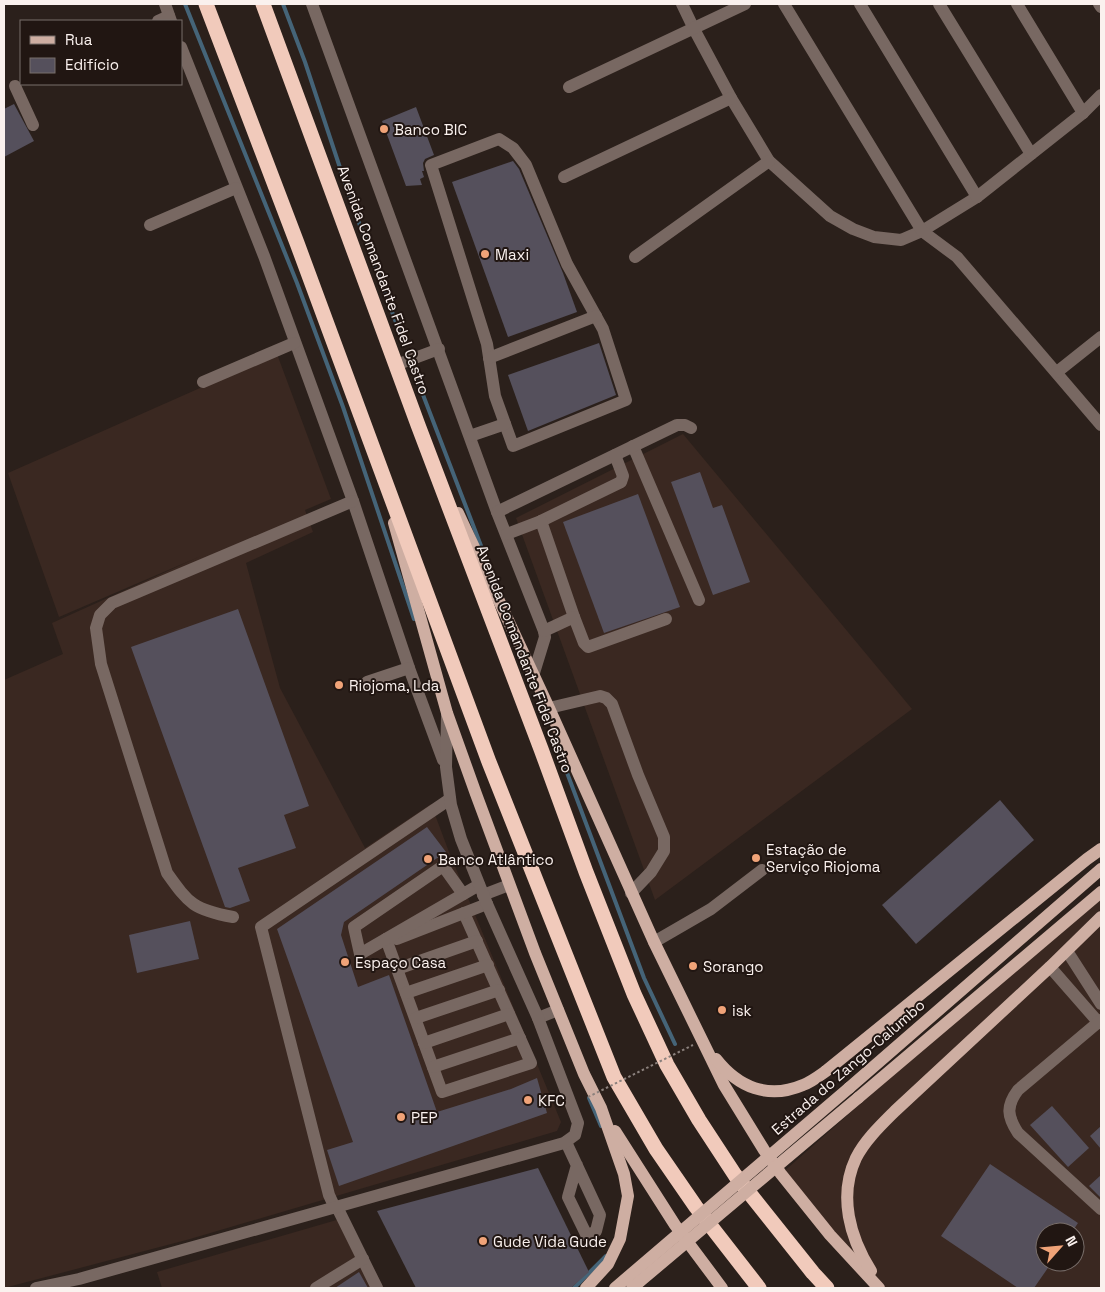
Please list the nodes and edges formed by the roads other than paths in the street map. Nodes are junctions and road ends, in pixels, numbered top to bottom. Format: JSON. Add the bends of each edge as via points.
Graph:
{"nodes":[{"id":1,"x":206,"y":4,"type":"edge"},
{"id":2,"x":263,"y":4,"type":"edge"},
{"id":3,"x":312,"y":4,"type":"edge"},
{"id":4,"x":682,"y":4,"type":"edge"},
{"id":5,"x":745,"y":4,"type":"edge"},
{"id":6,"x":784,"y":4,"type":"edge"},
{"id":7,"x":860,"y":4,"type":"edge"},
{"id":8,"x":939,"y":4,"type":"edge"},
{"id":9,"x":1017,"y":4,"type":"edge"},
{"id":10,"x":1099,"y":4,"type":"edge"},
{"id":11,"x":1101,"y":8,"type":"edge"},
{"id":12,"x":694,"y":29,"type":"junction"},
{"id":13,"x":182,"y":50,"type":"edge"},
{"id":14,"x":13,"y":87,"type":"edge"},
{"id":15,"x":569,"y":87,"type":"dead end"},
{"id":16,"x":1101,"y":95,"type":"edge"},
{"id":17,"x":731,"y":98,"type":"junction"},
{"id":18,"x":1083,"y":113,"type":"junction"},
{"id":19,"x":33,"y":125,"type":"dead end"},
{"id":20,"x":1031,"y":154,"type":"junction"},
{"id":21,"x":769,"y":161,"type":"junction"},
{"id":22,"x":564,"y":177,"type":"dead end"},
{"id":23,"x":236,"y":188,"type":"junction"},
{"id":24,"x":977,"y":197,"type":"junction"},
{"id":25,"x":150,"y":225,"type":"dead end"},
{"id":26,"x":922,"y":231,"type":"junction"},
{"id":27,"x":635,"y":257,"type":"dead end"},
{"id":28,"x":596,"y":316,"type":"junction"},
{"id":29,"x":1101,"y":338,"type":"edge"},
{"id":30,"x":294,"y":342,"type":"junction"},
{"id":31,"x":438,"y":349,"type":"junction"},
{"id":32,"x":489,"y":358,"type":"junction"},
{"id":33,"x":396,"y":365,"type":"junction"},
{"id":34,"x":1057,"y":372,"type":"junction"},
{"id":35,"x":202,"y":382,"type":"dead end"},
{"id":36,"x":1100,"y":422,"type":"edge"},
{"id":37,"x":505,"y":424,"type":"junction"},
{"id":38,"x":418,"y":425,"type":"junction"},
{"id":39,"x":691,"y":428,"type":"dead end"},
{"id":40,"x":470,"y":436,"type":"junction"},
{"id":41,"x":370,"y":445,"type":"junction"},
{"id":42,"x":633,"y":446,"type":"junction"},
{"id":43,"x":615,"y":455,"type":"junction"},
{"id":44,"x":352,"y":501,"type":"junction"},
{"id":45,"x":497,"y":512,"type":"junction"},
{"id":46,"x":541,"y":521,"type":"junction"},
{"id":47,"x":507,"y":534,"type":"junction"},
{"id":48,"x":698,"y":600,"type":"dead end"},
{"id":49,"x":574,"y":617,"type":"junction"},
{"id":50,"x":666,"y":619,"type":"dead end"},
{"id":51,"x":544,"y":631,"type":"junction"},
{"id":52,"x":409,"y":668,"type":"junction"},
{"id":53,"x":534,"y":676,"type":"junction"},
{"id":54,"x":366,"y":682,"type":"dead end"},
{"id":55,"x":549,"y":708,"type":"junction"},
{"id":56,"x":447,"y":713,"type":"junction"},
{"id":57,"x":446,"y":767,"type":"junction"},
{"id":58,"x":450,"y":799,"type":"junction"},
{"id":59,"x":1101,"y":849,"type":"edge"},
{"id":60,"x":1101,"y":869,"type":"edge"},
{"id":61,"x":762,"y":870,"type":"dead end"},
{"id":62,"x":509,"y":885,"type":"junction"},
{"id":63,"x":1101,"y":892,"type":"edge"},
{"id":64,"x":631,"y":893,"type":"junction"},
{"id":65,"x":463,"y":894,"type":"junction"},
{"id":66,"x":483,"y":895,"type":"junction"},
{"id":67,"x":464,"y":913,"type":"junction"},
{"id":68,"x":233,"y":917,"type":"dead end"},
{"id":69,"x":1101,"y":917,"type":"edge"},
{"id":70,"x":387,"y":941,"type":"junction"},
{"id":71,"x":477,"y":941,"type":"junction"},
{"id":72,"x":654,"y":942,"type":"junction"},
{"id":73,"x":1067,"y":951,"type":"junction"},
{"id":74,"x":488,"y":966,"type":"junction"},
{"id":75,"x":1050,"y":967,"type":"junction"},
{"id":76,"x":397,"y":969,"type":"junction"},
{"id":77,"x":499,"y":990,"type":"junction"},
{"id":78,"x":406,"y":993,"type":"junction"},
{"id":79,"x":1101,"y":1004,"type":"edge"},
{"id":80,"x":558,"y":1010,"type":"junction"},
{"id":81,"x":687,"y":1012,"type":"junction"},
{"id":82,"x":510,"y":1014,"type":"junction"},
{"id":83,"x":416,"y":1018,"type":"junction"},
{"id":84,"x":538,"y":1018,"type":"junction"},
{"id":85,"x":1100,"y":1022,"type":"edge"},
{"id":86,"x":520,"y":1038,"type":"junction"},
{"id":87,"x":424,"y":1043,"type":"junction"},
{"id":88,"x":433,"y":1068,"type":"junction"},
{"id":89,"x":600,"y":1108,"type":"junction"},
{"id":90,"x":566,"y":1142,"type":"junction"},
{"id":91,"x":577,"y":1165,"type":"junction"},
{"id":92,"x":336,"y":1208,"type":"junction"},
{"id":93,"x":1101,"y":1209,"type":"edge"},
{"id":94,"x":363,"y":1259,"type":"junction"},
{"id":95,"x":79,"y":1279,"type":"junction"},
{"id":96,"x":36,"y":1288,"type":"edge"},
{"id":97,"x":52,"y":1288,"type":"edge"},
{"id":98,"x":316,"y":1288,"type":"edge"},
{"id":99,"x":377,"y":1288,"type":"edge"},
{"id":100,"x":586,"y":1288,"type":"edge"},
{"id":101,"x":615,"y":1288,"type":"edge"},
{"id":102,"x":632,"y":1288,"type":"edge"},
{"id":103,"x":722,"y":1288,"type":"edge"},
{"id":104,"x":759,"y":1288,"type":"edge"},
{"id":105,"x":827,"y":1288,"type":"edge"},
{"id":106,"x":880,"y":1288,"type":"edge"}],
"edges":[{"from":1,"to":41,"type":"highway"},
{"from":2,"to":33,"type":"highway","name":"Avenida Comandante Fidel Castro"},
{"from":3,"to":31,"type":"street"},
{"from":4,"to":12,"type":"street"},
{"from":5,"to":12,"type":"street"},
{"from":6,"to":26,"type":"street"},
{"from":7,"to":24,"type":"street"},
{"from":8,"to":20,"type":"street"},
{"from":9,"to":18,"type":"street"},
{"from":10,"to":11,"type":"street"},
{"from":12,"to":15,"type":"street"},
{"from":12,"to":17,"type":"street"},
{"from":13,"to":23,"type":"street"},
{"from":14,"to":19,"type":"street"},
{"from":16,"to":18,"type":"street"},
{"from":17,"to":21,"type":"street"},
{"from":17,"to":22,"type":"street"},
{"from":18,"to":20,"type":"street"},
{"from":20,"to":24,"type":"street"},
{"from":21,"to":26,"type":"street","via":[[830,216],[853,229],[874,237],[902,240]]},
{"from":21,"to":27,"type":"street"},
{"from":23,"to":25,"type":"street"},
{"from":23,"to":30,"type":"street"},
{"from":24,"to":26,"type":"street"},
{"from":26,"to":34,"type":"street","via":[[957,257]]},
{"from":28,"to":32,"type":"street"},
{"from":28,"to":32,"type":"street","via":[[567,264],[526,165],[513,148],[499,139],[430,165]]},
{"from":28,"to":37,"type":"street","via":[[626,400],[513,446]]},
{"from":29,"to":34,"type":"street"},
{"from":30,"to":35,"type":"street"},
{"from":30,"to":44,"type":"street"},
{"from":31,"to":33,"type":"street"},
{"from":31,"to":40,"type":"street"},
{"from":32,"to":37,"type":"street"},
{"from":33,"to":38,"type":"highway","name":"Avenida Comandante Fidel Castro"},
{"from":34,"to":36,"type":"street"},
{"from":37,"to":40,"type":"street"},
{"from":38,"to":53,"type":"main road"},
{"from":38,"to":105,"type":"highway","name":"Avenida Comandante Fidel Castro","via":[[589,881],[661,1054],[735,1174]]},
{"from":39,"to":42,"type":"street","via":[[677,425]]},
{"from":40,"to":45,"type":"street"},
{"from":41,"to":56,"type":"main road"},
{"from":41,"to":104,"type":"highway","via":[[489,762],[614,1077],[656,1149],[691,1200]]},
{"from":42,"to":43,"type":"street"},
{"from":42,"to":48,"type":"street"},
{"from":43,"to":45,"type":"street"},
{"from":43,"to":46,"type":"street","via":[[622,482]]},
{"from":44,"to":52,"type":"street"},
{"from":44,"to":68,"type":"street","via":[[112,603],[100,615],[96,628],[102,664],[167,873],[184,896],[200,908]]},
{"from":45,"to":47,"type":"street"},
{"from":46,"to":47,"type":"street"},
{"from":46,"to":49,"type":"street"},
{"from":47,"to":51,"type":"street"},
{"from":49,"to":50,"type":"street","via":[[588,647]]},
{"from":49,"to":51,"type":"street"},
{"from":51,"to":53,"type":"street"},
{"from":52,"to":54,"type":"street"},
{"from":52,"to":57,"type":"street"},
{"from":53,"to":55,"type":"main road"},
{"from":55,"to":64,"type":"main road"},
{"from":55,"to":64,"type":"street","via":[[600,696],[612,704],[664,837],[664,850],[651,872]]},
{"from":56,"to":57,"type":"street"},
{"from":56,"to":62,"type":"main road"},
{"from":57,"to":58,"type":"street"},
{"from":58,"to":66,"type":"street"},
{"from":58,"to":92,"type":"street","via":[[261,927],[329,1196]]},
{"from":59,"to":81,"type":"main road","via":[[826,1071],[802,1086],[778,1092],[763,1091],[734,1078],[708,1047]]},
{"from":60,"to":101,"type":"main road","name":"Estrada do Zango-Calumbo","bridge":true},
{"from":61,"to":72,"type":"street","via":[[711,909]]},
{"from":62,"to":66,"type":"street"},
{"from":62,"to":80,"type":"main road"},
{"from":63,"to":102,"type":"main road","name":"Estrada do Zango-Calumbo","bridge":true},
{"from":64,"to":72,"type":"main road"},
{"from":65,"to":66,"type":"street"},
{"from":65,"to":70,"type":"street"},
{"from":65,"to":70,"type":"street","via":[[443,866],[354,928],[360,954]]},
{"from":66,"to":67,"type":"street"},
{"from":66,"to":84,"type":"street"},
{"from":67,"to":70,"type":"street"},
{"from":67,"to":71,"type":"street"},
{"from":69,"to":73,"type":"main road"},
{"from":70,"to":76,"type":"street"},
{"from":71,"to":74,"type":"street"},
{"from":71,"to":76,"type":"street"},
{"from":72,"to":81,"type":"main road"},
{"from":73,"to":75,"type":"main road"},
{"from":73,"to":79,"type":"street"},
{"from":74,"to":77,"type":"street"},
{"from":74,"to":78,"type":"street"},
{"from":75,"to":85,"type":"street"},
{"from":75,"to":106,"type":"main road","via":[[895,1111],[857,1157],[846,1194],[849,1218],[862,1257]]},
{"from":76,"to":78,"type":"street"},
{"from":77,"to":82,"type":"street"},
{"from":77,"to":83,"type":"street"},
{"from":78,"to":83,"type":"street"},
{"from":80,"to":84,"type":"street"},
{"from":80,"to":89,"type":"main road"},
{"from":81,"to":106,"type":"main road","via":[[724,1085],[769,1158],[830,1235]]},
{"from":82,"to":86,"type":"street"},
{"from":82,"to":87,"type":"street"},
{"from":83,"to":87,"type":"street"},
{"from":84,"to":90,"type":"street","via":[[578,1123],[576,1135]]},
{"from":85,"to":93,"type":"street","via":[[1018,1090],[1009,1111],[1018,1133]]},
{"from":86,"to":88,"type":"street"},
{"from":86,"to":88,"type":"street","via":[[531,1063],[442,1092]]},
{"from":87,"to":88,"type":"street"},
{"from":89,"to":100,"type":"main road","via":[[624,1174],[628,1196],[620,1239],[608,1264]]},
{"from":89,"to":103,"type":"main road","via":[[675,1225]]},
{"from":90,"to":91,"type":"street"},
{"from":90,"to":92,"type":"street"},
{"from":91,"to":91,"type":"street","via":[[568,1197],[587,1236],[596,1231],[600,1216]]},
{"from":92,"to":94,"type":"street"},
{"from":92,"to":95,"type":"street"},
{"from":94,"to":98,"type":"street"},
{"from":94,"to":99,"type":"street"},
{"from":95,"to":96,"type":"street"},
{"from":95,"to":97,"type":"street"}]}
